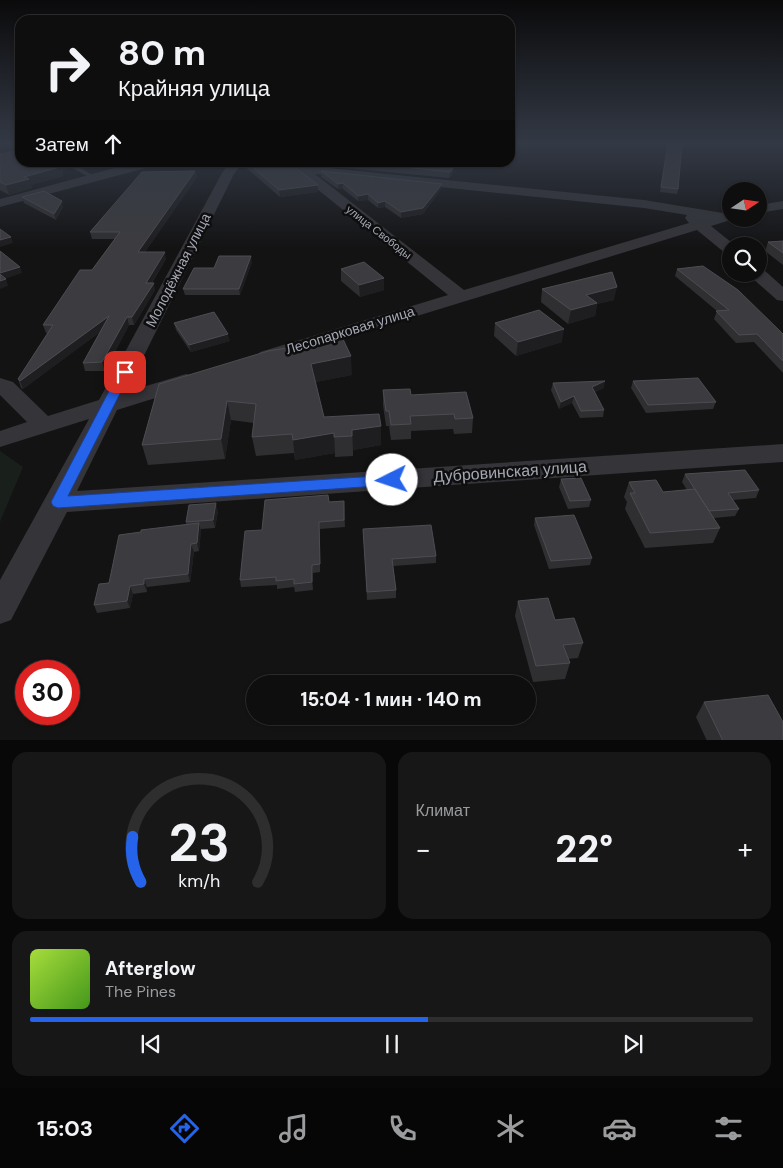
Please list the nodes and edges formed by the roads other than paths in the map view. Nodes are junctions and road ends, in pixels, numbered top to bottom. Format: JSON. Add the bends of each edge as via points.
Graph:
{"nodes":[{"id":1,"x":92,"y":179,"type":"edge"},
{"id":2,"x":225,"y":179,"type":"edge"},
{"id":3,"x":311,"y":179,"type":"edge"},
{"id":4,"x":399,"y":179,"type":"edge"},
{"id":5,"x":0,"y":203,"type":"edge"},
{"id":6,"x":783,"y":205,"type":"edge"},
{"id":7,"x":768,"y":208,"type":"edge"},
{"id":8,"x":679,"y":210,"type":"junction"},
{"id":9,"x":722,"y":215,"type":"edge"},
{"id":10,"x":722,"y":218,"type":"edge"},
{"id":11,"x":701,"y":224,"type":"junction"},
{"id":12,"x":722,"y":242,"type":"edge"},
{"id":13,"x":767,"y":282,"type":"edge"},
{"id":14,"x":460,"y":296,"type":"junction"},
{"id":15,"x":783,"y":296,"type":"edge"},
{"id":16,"x":250,"y":361,"type":"edge"},
{"id":17,"x":203,"y":376,"type":"edge"},
{"id":18,"x":0,"y":386,"type":"edge"},
{"id":19,"x":108,"y":405,"type":"junction"},
{"id":20,"x":44,"y":425,"type":"junction"},
{"id":21,"x":0,"y":439,"type":"edge"},
{"id":22,"x":783,"y":453,"type":"edge"},
{"id":23,"x":58,"y":502,"type":"junction"},
{"id":24,"x":0,"y":610,"type":"edge"}],
"edges":[{"from":1,"to":5,"type":"street"},
{"from":2,"to":19,"type":"street","name":"Молодёжная улица"},
{"from":3,"to":14,"type":"street","name":"улица Свободы"},
{"from":4,"to":8,"type":"street"},
{"from":6,"to":7,"type":"street"},
{"from":8,"to":9,"type":"street"},
{"from":8,"to":11,"type":"street"},
{"from":10,"to":11,"type":"street","name":"Лесопарковая улица"},
{"from":11,"to":12,"type":"street"},
{"from":11,"to":14,"type":"street","name":"Лесопарковая улица"},
{"from":13,"to":15,"type":"street"},
{"from":14,"to":16,"type":"street","name":"Лесопарковая улица"},
{"from":17,"to":19,"type":"street"},
{"from":18,"to":20,"type":"street","via":[[5,387]]},
{"from":19,"to":20,"type":"street"},
{"from":19,"to":23,"type":"street","name":"Молодёжная улица"},
{"from":20,"to":21,"type":"street"},
{"from":22,"to":23,"type":"street","name":"Дубровинская улица"},
{"from":23,"to":24,"type":"street","name":"Молодёжная улица"}]}
